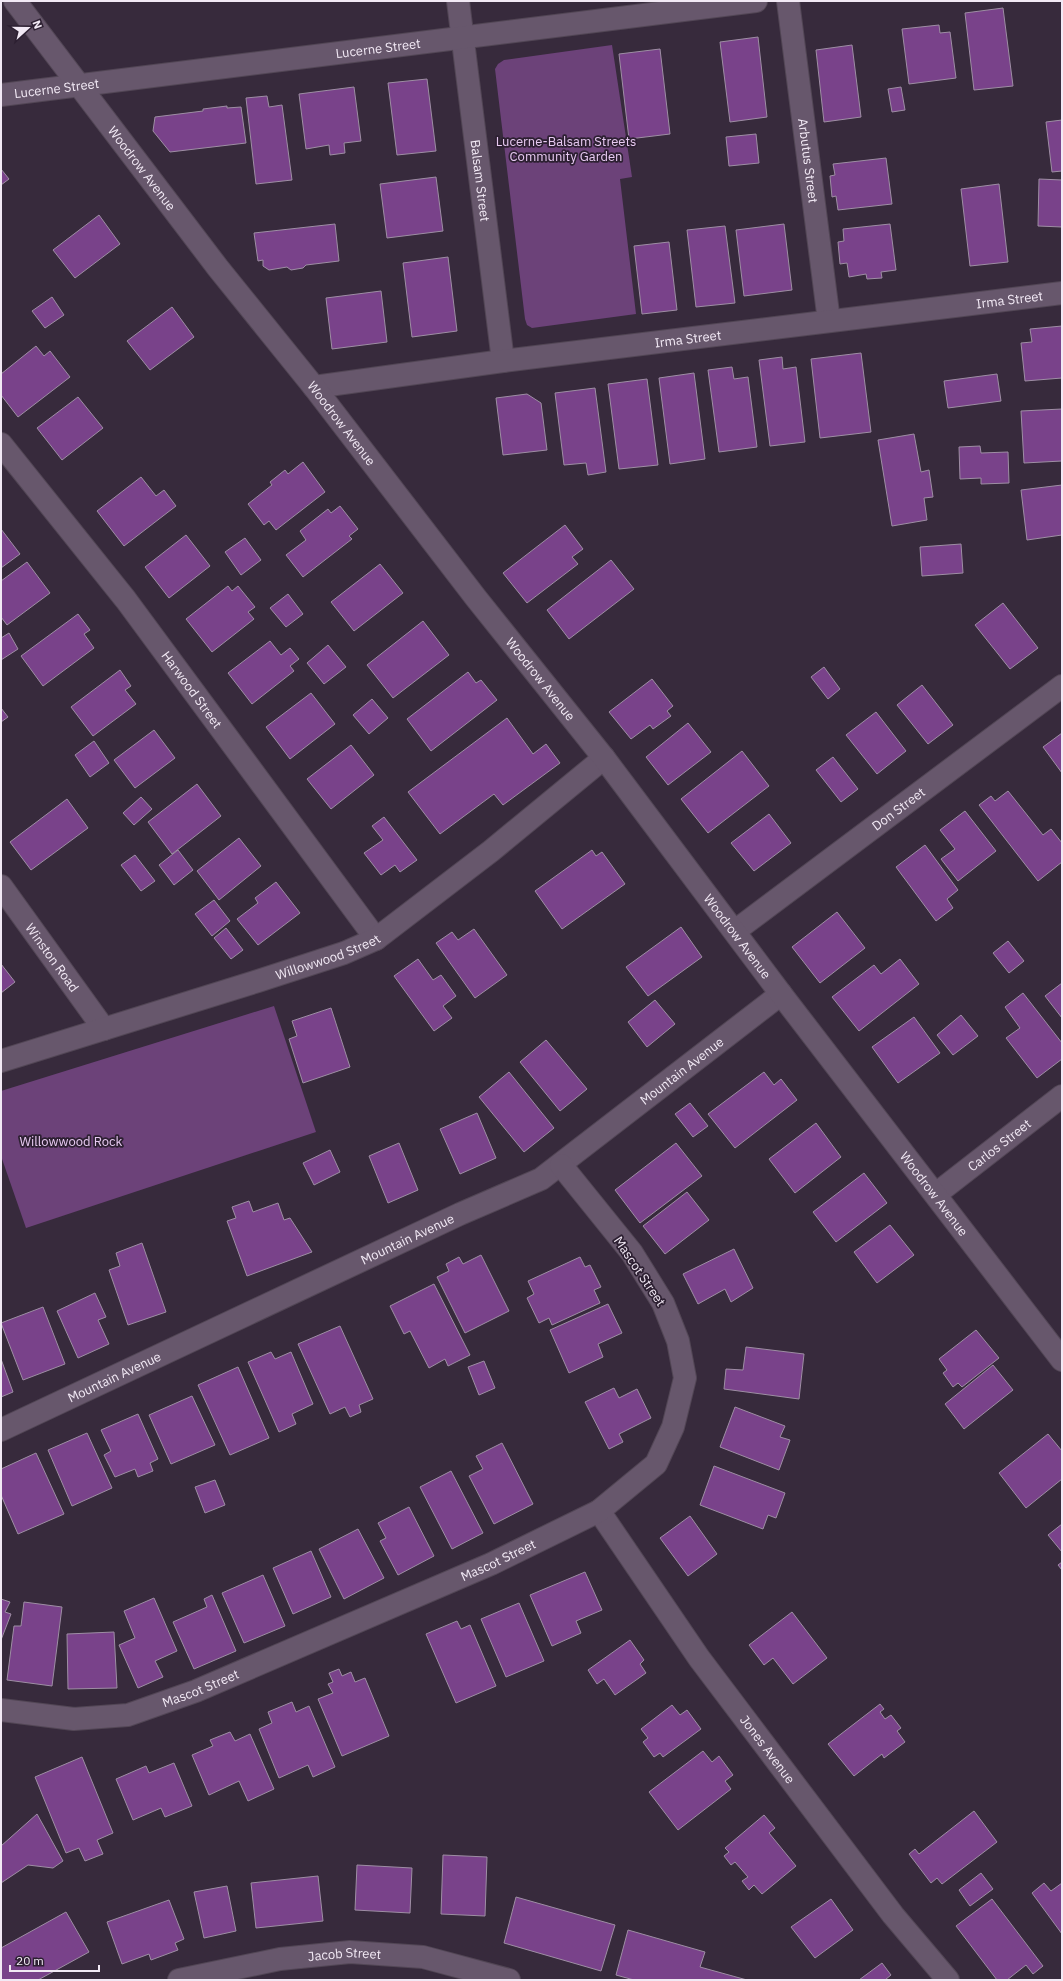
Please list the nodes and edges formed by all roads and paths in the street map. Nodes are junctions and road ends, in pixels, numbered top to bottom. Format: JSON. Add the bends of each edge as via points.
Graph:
{"nodes":[{"id":1,"x":15,"y":1,"type":"edge"},
{"id":2,"x":458,"y":1,"type":"edge"},
{"id":3,"x":756,"y":1,"type":"edge"},
{"id":4,"x":788,"y":1,"type":"edge"},
{"id":5,"x":463,"y":37,"type":"junction"},
{"id":6,"x":79,"y":85,"type":"junction"},
{"id":7,"x":1,"y":95,"type":"edge"},
{"id":8,"x":1062,"y":293,"type":"edge"},
{"id":9,"x":829,"y":321,"type":"junction"},
{"id":10,"x":503,"y":360,"type":"junction"},
{"id":11,"x":314,"y":387,"type":"junction"},
{"id":12,"x":1,"y":444,"type":"edge"},
{"id":13,"x":1062,"y":686,"type":"edge"},
{"id":14,"x":604,"y":758,"type":"junction"},
{"id":15,"x":1,"y":886,"type":"edge"},
{"id":16,"x":735,"y":931,"type":"junction"},
{"id":17,"x":376,"y":939,"type":"junction"},
{"id":18,"x":781,"y":994,"type":"junction"},
{"id":19,"x":104,"y":1029,"type":"junction"},
{"id":20,"x":1,"y":1061,"type":"edge"},
{"id":21,"x":1062,"y":1096,"type":"edge"},
{"id":22,"x":561,"y":1165,"type":"junction"},
{"id":23,"x":936,"y":1194,"type":"junction"},
{"id":24,"x":1062,"y":1360,"type":"edge"},
{"id":25,"x":1,"y":1430,"type":"edge"},
{"id":26,"x":599,"y":1511,"type":"junction"},
{"id":27,"x":1,"y":1710,"type":"edge"},
{"id":28,"x":179,"y":1980,"type":"edge"},
{"id":29,"x":509,"y":1980,"type":"edge"},
{"id":30,"x":948,"y":1980,"type":"edge"}],
"edges":[{"from":1,"to":6,"type":"street","name":"Woodrow Avenue"},
{"from":2,"to":5,"type":"street","name":"Balsam Street"},
{"from":3,"to":5,"type":"street","name":"Lucerne Street"},
{"from":4,"to":9,"type":"street","name":"Arbutus Street"},
{"from":5,"to":6,"type":"street","name":"Lucerne Street"},
{"from":5,"to":10,"type":"street","name":"Balsam Street"},
{"from":6,"to":7,"type":"street","name":"Lucerne Street"},
{"from":6,"to":11,"type":"street","name":"Woodrow Avenue","via":[[218,268]]},
{"from":8,"to":9,"type":"street","name":"Irma Street"},
{"from":9,"to":10,"type":"street","name":"Irma Street"},
{"from":10,"to":11,"type":"street","name":"Irma Street"},
{"from":11,"to":14,"type":"street","name":"Woodrow Avenue","via":[[476,598]]},
{"from":12,"to":17,"type":"street","name":"Harwood Street","via":[[126,600]]},
{"from":13,"to":16,"type":"street","name":"Don Street"},
{"from":14,"to":16,"type":"street","name":"Woodrow Avenue"},
{"from":14,"to":17,"type":"street","name":"Willowwood Street","via":[[491,851]]},
{"from":15,"to":19,"type":"street","name":"Winston Road"},
{"from":16,"to":18,"type":"street","name":"Woodrow Avenue"},
{"from":17,"to":19,"type":"street","name":"Willowwood Street","via":[[344,953]]},
{"from":18,"to":22,"type":"street","name":"Mountain Avenue"},
{"from":18,"to":23,"type":"street","name":"Woodrow Avenue"},
{"from":19,"to":20,"type":"street","name":"Willowwood Street"},
{"from":21,"to":23,"type":"street","name":"Carlos Street"},
{"from":22,"to":25,"type":"street","name":"Mountain Avenue","via":[[542,1179],[460,1214]]},
{"from":22,"to":26,"type":"street","name":"Mascot Street","via":[[632,1253],[664,1303],[678,1341],[685,1378],[673,1427],[656,1464]]},
{"from":23,"to":24,"type":"street","name":"Woodrow Avenue"},
{"from":26,"to":27,"type":"street","name":"Mascot Street","via":[[491,1564],[265,1663],[128,1715],[74,1719]]},
{"from":26,"to":30,"type":"street","name":"Jones Avenue","via":[[699,1658],[888,1909]]},
{"from":28,"to":29,"type":"street","name":"Jacob Street","via":[[280,1959],[350,1952],[423,1957]]}]}
